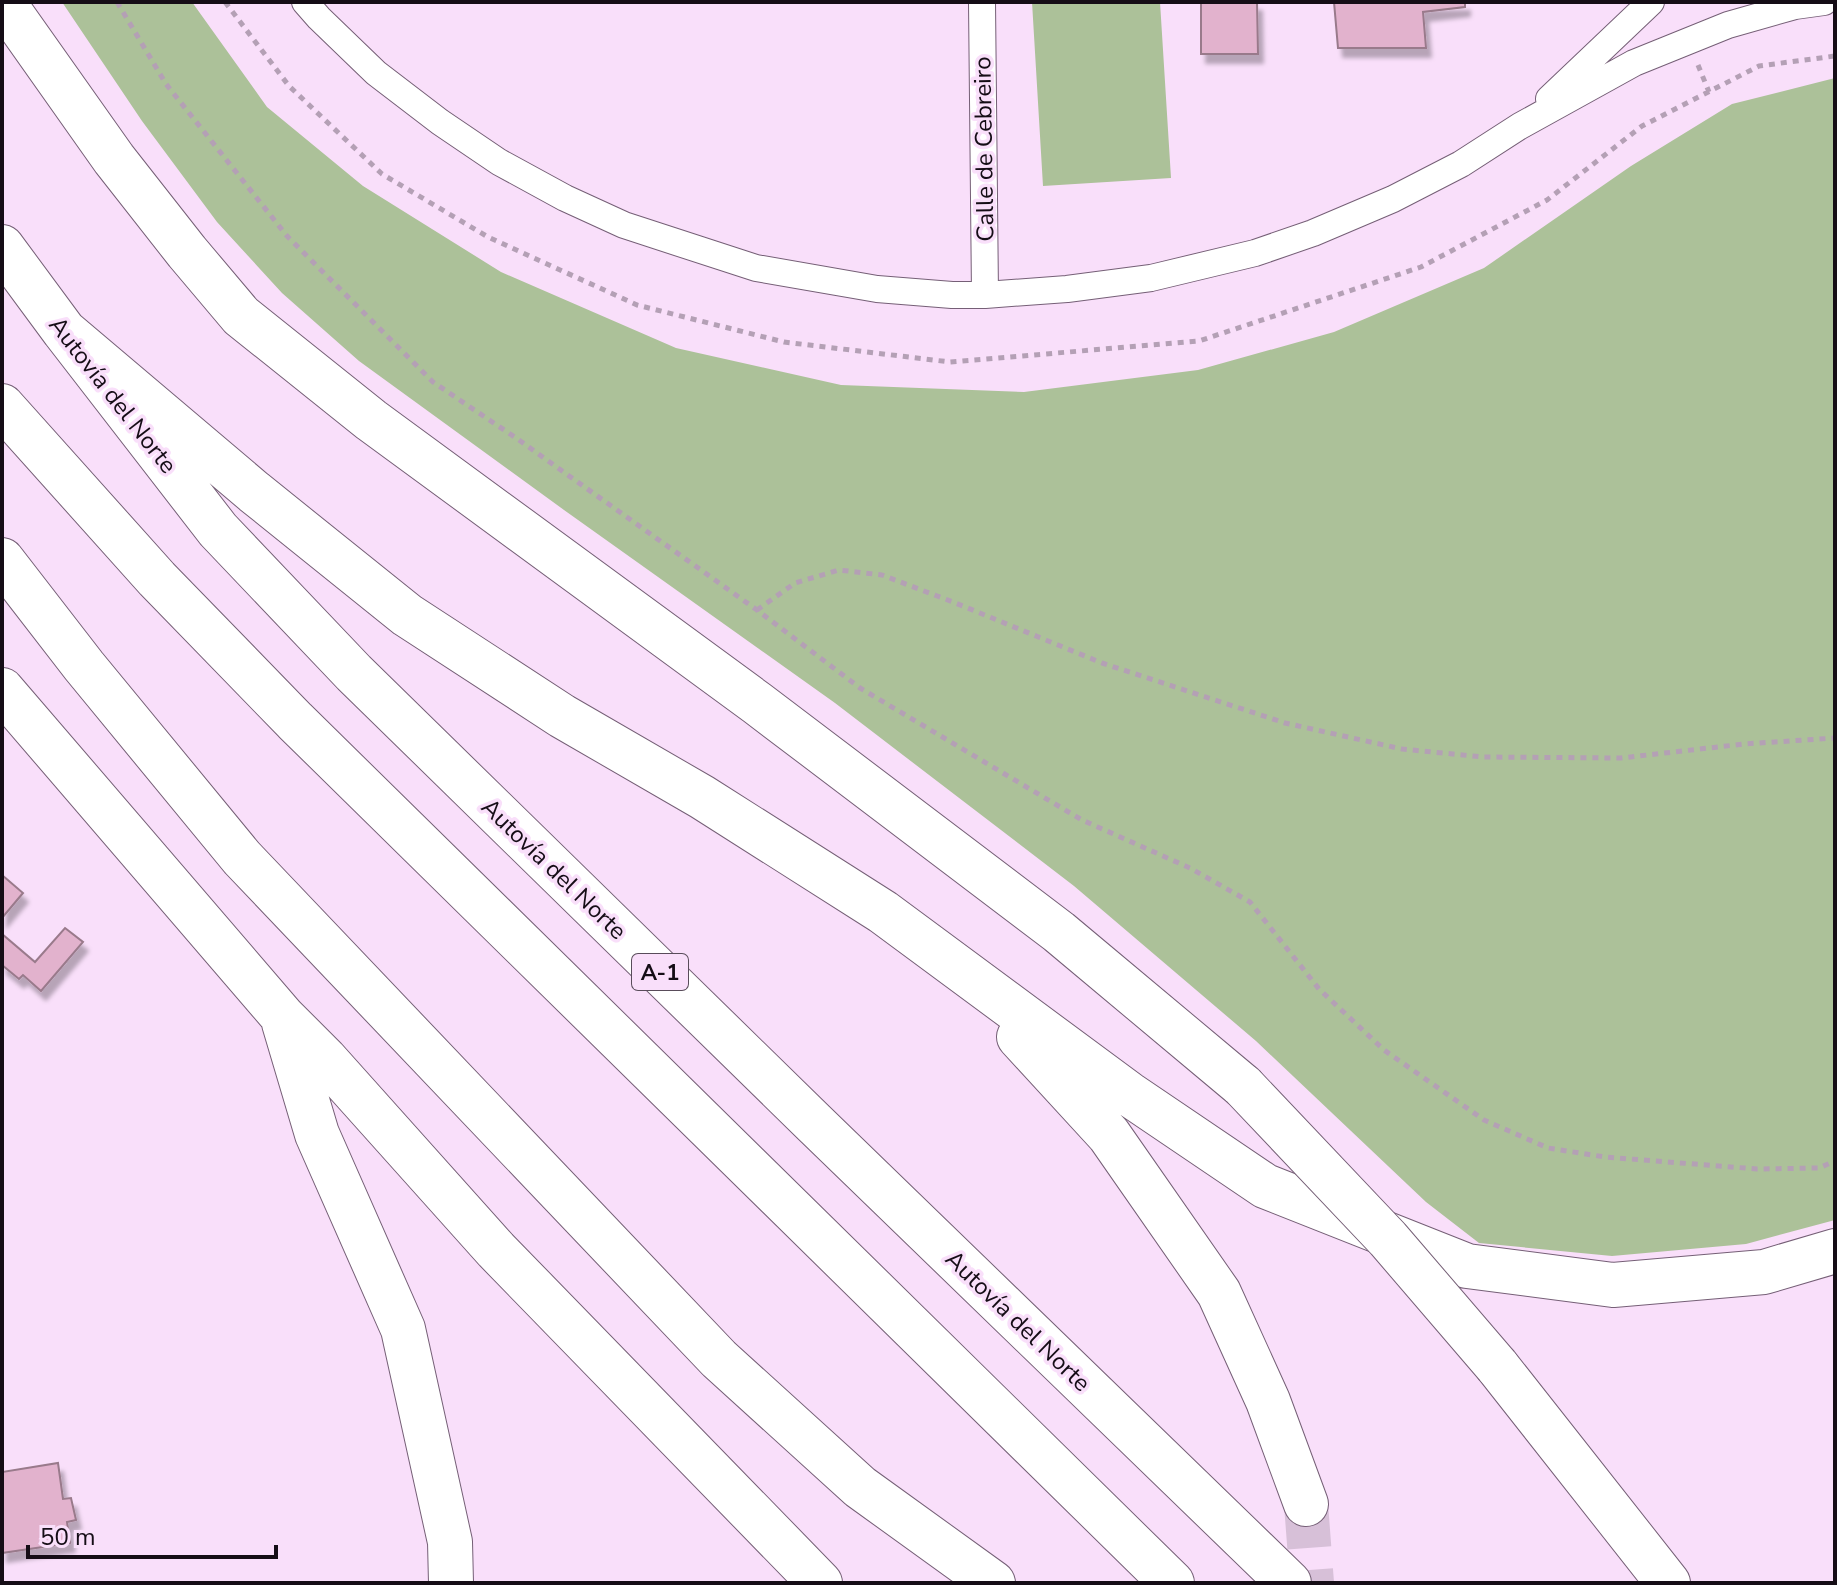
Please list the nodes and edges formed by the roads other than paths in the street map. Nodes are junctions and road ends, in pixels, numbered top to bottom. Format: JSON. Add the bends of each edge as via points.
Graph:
{"nodes":[{"id":1,"x":3,"y":2,"type":"edge"},
{"id":2,"x":305,"y":2,"type":"edge"},
{"id":3,"x":982,"y":2,"type":"edge"},
{"id":4,"x":1651,"y":2,"type":"edge"},
{"id":5,"x":1824,"y":2,"type":"edge"},
{"id":6,"x":1520,"y":126,"type":"junction"},
{"id":7,"x":2,"y":247,"type":"edge"},
{"id":8,"x":985,"y":295,"type":"junction"},
{"id":9,"x":64,"y":331,"type":"junction"},
{"id":10,"x":2,"y":406,"type":"edge"},
{"id":11,"x":2,"y":560,"type":"edge"},
{"id":12,"x":2,"y":690,"type":"edge"},
{"id":13,"x":883,"y":912,"type":"junction"},
{"id":14,"x":283,"y":1017,"type":"junction"},
{"id":15,"x":1835,"y":1251,"type":"edge"},
{"id":16,"x":1306,"y":1504,"type":"tunnel mouth"},
{"id":17,"x":451,"y":1583,"type":"edge"},
{"id":18,"x":820,"y":1583,"type":"edge"},
{"id":19,"x":992,"y":1583,"type":"edge"},
{"id":20,"x":1172,"y":1583,"type":"edge"},
{"id":21,"x":1289,"y":1583,"type":"edge"},
{"id":22,"x":1668,"y":1583,"type":"edge"}],
"edges":[{"from":1,"to":22,"type":"highway","bridge":true,"via":[[114,159],[241,316],[371,420],[1059,932],[1243,1086],[1388,1239],[1497,1366]]},
{"from":2,"to":8,"type":"street","via":[[376,73],[440,122],[499,162],[624,225],[741,264],[830,283]]},
{"from":3,"to":8,"type":"street","name":"Calle de Cebreiro"},
{"from":4,"to":6,"type":"street"},
{"from":5,"to":6,"type":"street","via":[[1728,25],[1634,63]]},
{"from":6,"to":8,"type":"street","via":[[1393,199],[1255,253],[1151,278]]},
{"from":7,"to":9,"type":"highway","name":"Autovía del Norte","number":"A-1"},
{"from":9,"to":13,"type":"highway","via":[[407,615]]},
{"from":9,"to":21,"type":"highway","name":"Autovía del Norte","number":"A-1","via":[[218,530],[354,673]]},
{"from":10,"to":20,"type":"highway","via":[[157,579],[295,721]]},
{"from":11,"to":19,"type":"highway","via":[[242,858],[719,1359],[860,1487]]},
{"from":12,"to":14,"type":"highway"},
{"from":13,"to":15,"type":"highway","via":[[1129,1094],[1265,1186],[1467,1266],[1613,1285],[1764,1272]]},
{"from":13,"to":16,"type":"highway","via":[[1005,1022],[1118,1147],[1219,1293],[1268,1401]]},
{"from":14,"to":17,"type":"highway","via":[[317,1134],[403,1329],[450,1542]]},
{"from":14,"to":18,"type":"highway","via":[[496,1250]]}]}
